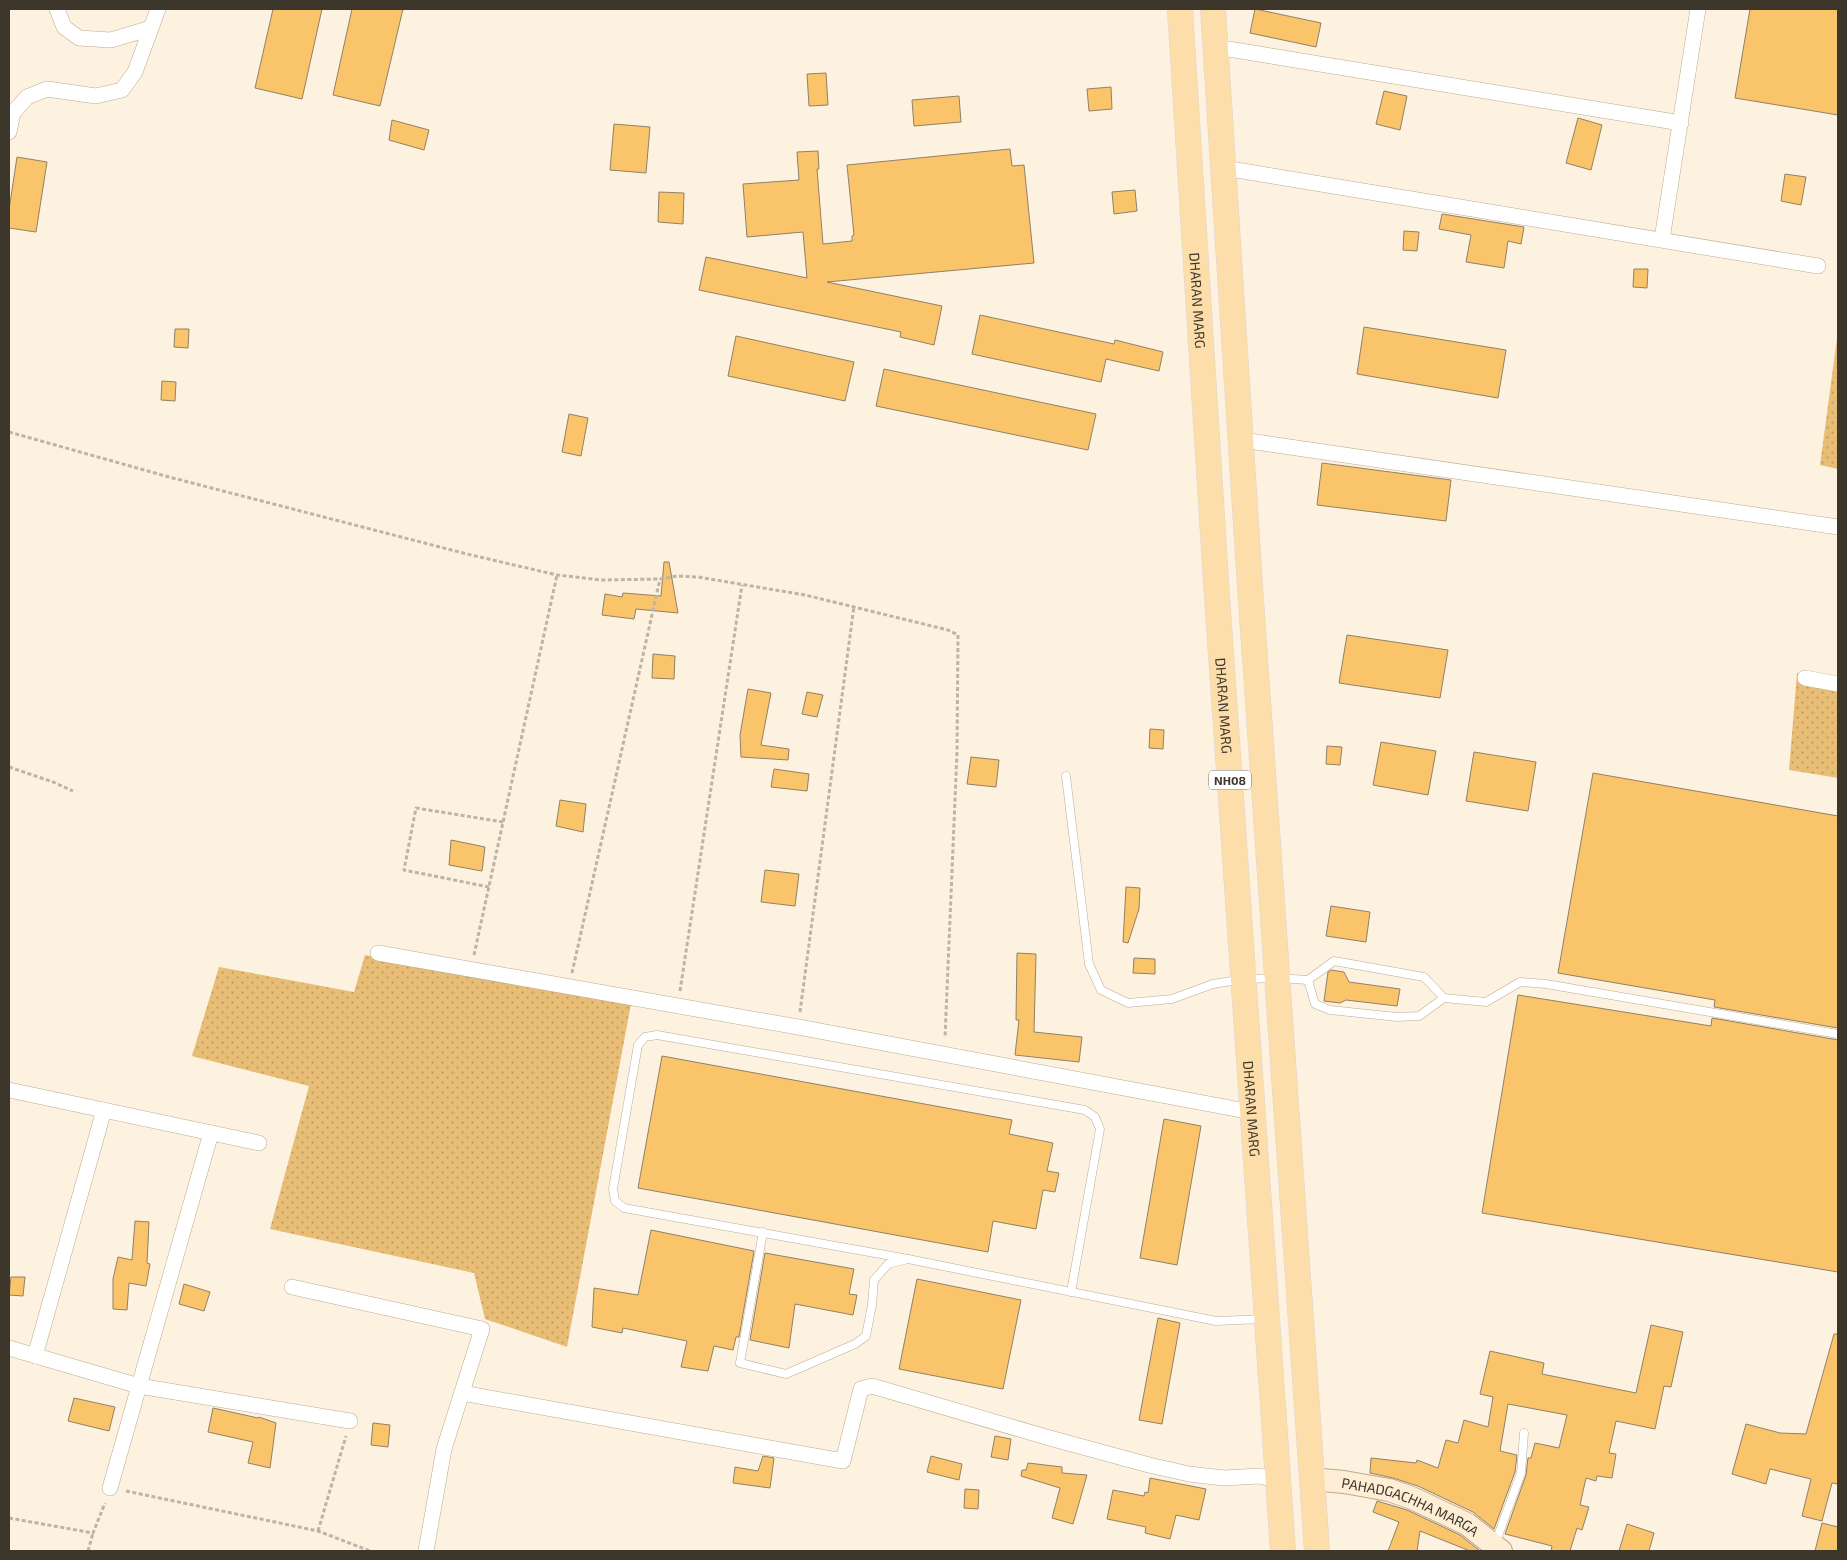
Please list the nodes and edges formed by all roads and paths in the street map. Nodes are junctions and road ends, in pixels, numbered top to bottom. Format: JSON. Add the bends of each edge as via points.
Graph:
{"nodes":[{"id":1,"x":57,"y":9,"type":"edge"},
{"id":2,"x":158,"y":9,"type":"edge"},
{"id":3,"x":1180,"y":9,"type":"edge"},
{"id":4,"x":1214,"y":9,"type":"edge"},
{"id":5,"x":1698,"y":9,"type":"edge"},
{"id":6,"x":151,"y":28,"type":"junction"},
{"id":7,"x":1216,"y":47,"type":"junction"},
{"id":8,"x":1681,"y":123,"type":"junction"},
{"id":9,"x":9,"y":132,"type":"edge"},
{"id":10,"x":1224,"y":168,"type":"junction"},
{"id":11,"x":1662,"y":239,"type":"junction"},
{"id":12,"x":1818,"y":266,"type":"dead end"},
{"id":13,"x":9,"y":432,"type":"edge"},
{"id":14,"x":1242,"y":440,"type":"junction"},
{"id":15,"x":1838,"y":527,"type":"edge"},
{"id":16,"x":557,"y":575,"type":"junction"},
{"id":17,"x":660,"y":579,"type":"junction"},
{"id":18,"x":742,"y":585,"type":"junction"},
{"id":19,"x":854,"y":606,"type":"junction"},
{"id":20,"x":1805,"y":678,"type":"dead end"},
{"id":21,"x":1838,"y":684,"type":"edge"},
{"id":22,"x":9,"y":767,"type":"edge"},
{"id":23,"x":1066,"y":776,"type":"dead end"},
{"id":24,"x":73,"y":791,"type":"dead end"},
{"id":25,"x":503,"y":822,"type":"junction"},
{"id":26,"x":489,"y":887,"type":"junction"},
{"id":27,"x":378,"y":953,"type":"dead end"},
{"id":28,"x":470,"y":970,"type":"junction"},
{"id":29,"x":1277,"y":978,"type":"junction"},
{"id":30,"x":1244,"y":979,"type":"junction"},
{"id":31,"x":1308,"y":980,"type":"junction"},
{"id":32,"x":568,"y":988,"type":"junction"},
{"id":33,"x":1444,"y":998,"type":"junction"},
{"id":34,"x":677,"y":1006,"type":"junction"},
{"id":35,"x":798,"y":1028,"type":"junction"},
{"id":36,"x":1838,"y":1034,"type":"edge"},
{"id":37,"x":944,"y":1054,"type":"junction"},
{"id":38,"x":9,"y":1090,"type":"edge"},
{"id":39,"x":104,"y":1110,"type":"junction"},
{"id":40,"x":1252,"y":1112,"type":"junction"},
{"id":41,"x":210,"y":1133,"type":"junction"},
{"id":42,"x":259,"y":1144,"type":"dead end"},
{"id":43,"x":763,"y":1232,"type":"junction"},
{"id":44,"x":908,"y":1259,"type":"junction"},
{"id":45,"x":292,"y":1287,"type":"dead end"},
{"id":46,"x":1071,"y":1292,"type":"junction"},
{"id":47,"x":1266,"y":1318,"type":"junction"},
{"id":48,"x":9,"y":1348,"type":"edge"},
{"id":49,"x":35,"y":1356,"type":"junction"},
{"id":50,"x":138,"y":1386,"type":"junction"},
{"id":51,"x":462,"y":1392,"type":"junction"},
{"id":52,"x":350,"y":1421,"type":"joint"},
{"id":53,"x":1524,"y":1433,"type":"dead end"},
{"id":54,"x":1278,"y":1480,"type":"junction"},
{"id":55,"x":1312,"y":1484,"type":"junction"},
{"id":56,"x":110,"y":1488,"type":"junction"},
{"id":57,"x":9,"y":1518,"type":"edge"},
{"id":58,"x":318,"y":1531,"type":"junction"},
{"id":59,"x":93,"y":1532,"type":"junction"},
{"id":60,"x":1498,"y":1548,"type":"edge"},
{"id":61,"x":88,"y":1551,"type":"edge"},
{"id":62,"x":370,"y":1551,"type":"edge"},
{"id":63,"x":426,"y":1551,"type":"edge"},
{"id":64,"x":1283,"y":1551,"type":"edge"},
{"id":65,"x":1317,"y":1551,"type":"edge"}],
"edges":[{"from":1,"to":6,"type":"street","via":[[64,27],[79,38],[111,40]]},
{"from":2,"to":6,"type":"street"},
{"from":3,"to":30,"type":"main road","name":"DHARAN MARG","number":"NH08"},
{"from":4,"to":7,"type":"main road","number":"NH08"},
{"from":5,"to":8,"type":"street"},
{"from":6,"to":9,"type":"street","via":[[135,72],[122,90],[96,96],[46,89],[27,96],[13,113]]},
{"from":7,"to":8,"type":"street"},
{"from":7,"to":10,"type":"main road","number":"NH08"},
{"from":8,"to":11,"type":"street"},
{"from":10,"to":11,"type":"street"},
{"from":10,"to":14,"type":"main road","number":"NH08"},
{"from":11,"to":12,"type":"street"},
{"from":13,"to":16,"type":"path","via":[[169,477]]},
{"from":14,"to":15,"type":"street"},
{"from":14,"to":29,"type":"main road","number":"NH08"},
{"from":16,"to":17,"type":"path","via":[[602,580]]},
{"from":16,"to":25,"type":"path"},
{"from":17,"to":18,"type":"path","via":[[698,577]]},
{"from":17,"to":32,"type":"path"},
{"from":18,"to":19,"type":"path"},
{"from":18,"to":34,"type":"path"},
{"from":19,"to":35,"type":"path"},
{"from":19,"to":37,"type":"path","via":[[958,635]]},
{"from":20,"to":21,"type":"street"},
{"from":22,"to":24,"type":"path"},
{"from":23,"to":30,"type":"lane","via":[[1089,964],[1102,990],[1128,1003],[1172,999],[1213,984]]},
{"from":25,"to":26,"type":"path"},
{"from":25,"to":26,"type":"path","via":[[416,808],[404,870]]},
{"from":26,"to":28,"type":"path"},
{"from":27,"to":28,"type":"street"},
{"from":28,"to":32,"type":"street"},
{"from":29,"to":30,"type":"lane"},
{"from":29,"to":31,"type":"lane"},
{"from":29,"to":55,"type":"main road","number":"NH08"},
{"from":30,"to":40,"type":"main road","name":"DHARAN MARG","number":"NH08"},
{"from":31,"to":33,"type":"lane","via":[[1334,961],[1424,977]]},
{"from":31,"to":33,"type":"lane","via":[[1315,1004],[1330,1010],[1397,1018],[1419,1016]]},
{"from":32,"to":34,"type":"street"},
{"from":33,"to":36,"type":"lane","via":[[1486,1002],[1520,982],[1546,984]]},
{"from":34,"to":35,"type":"street"},
{"from":35,"to":37,"type":"street"},
{"from":37,"to":40,"type":"street"},
{"from":38,"to":39,"type":"street"},
{"from":39,"to":41,"type":"street"},
{"from":39,"to":49,"type":"street"},
{"from":40,"to":47,"type":"main road","name":"DHARAN MARG","number":"NH08"},
{"from":41,"to":42,"type":"street"},
{"from":41,"to":50,"type":"street"},
{"from":43,"to":44,"type":"lane"},
{"from":43,"to":44,"type":"lane","via":[[740,1363],[786,1374],[855,1344],[866,1336],[874,1280],[888,1264]]},
{"from":43,"to":46,"type":"lane","via":[[624,1208],[615,1201],[613,1189],[638,1045],[645,1037],[657,1035],[1085,1110],[1095,1117],[1100,1129]]},
{"from":44,"to":46,"type":"lane"},
{"from":45,"to":51,"type":"street","via":[[482,1330]]},
{"from":46,"to":47,"type":"lane","via":[[1216,1321]]},
{"from":47,"to":54,"type":"main road","name":"DHARAN MARG","number":"NH08"},
{"from":48,"to":49,"type":"street"},
{"from":49,"to":50,"type":"street"},
{"from":50,"to":52,"type":"street"},
{"from":50,"to":56,"type":"street"},
{"from":51,"to":54,"type":"street","via":[[843,1461],[861,1390],[872,1386],[1149,1465],[1189,1474],[1224,1478],[1259,1476]]},
{"from":51,"to":63,"type":"street","via":[[444,1448]]},
{"from":52,"to":58,"type":"path"},
{"from":53,"to":60,"type":"lane","via":[[1521,1473]]},
{"from":54,"to":64,"type":"main road","name":"DHARAN MARG","number":"NH08"},
{"from":55,"to":60,"type":"street","name":"PAHADGACHHA MARGA","via":[[1322,1480],[1389,1490],[1467,1524]]},
{"from":55,"to":65,"type":"main road","number":"NH08"},
{"from":56,"to":58,"type":"path"},
{"from":56,"to":59,"type":"path"},
{"from":57,"to":59,"type":"path"},
{"from":58,"to":62,"type":"path"},
{"from":59,"to":61,"type":"path"}]}
